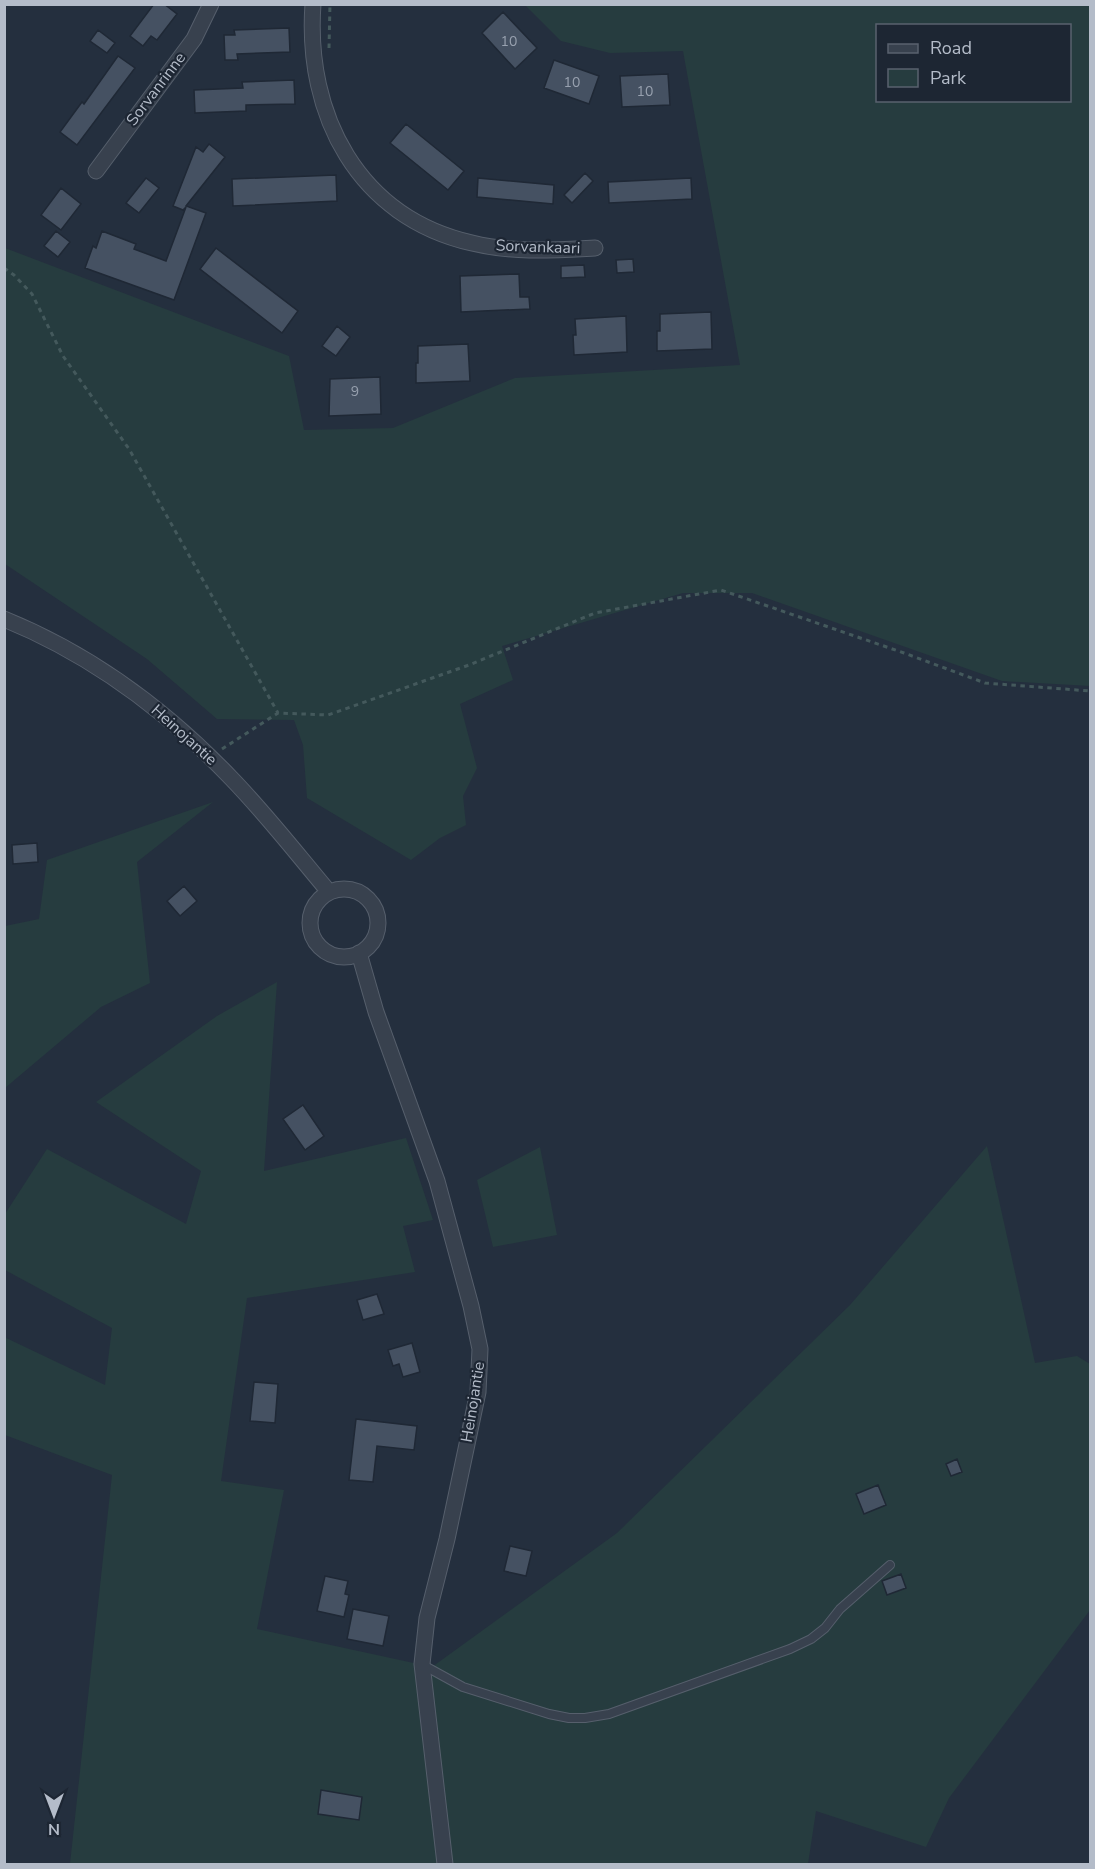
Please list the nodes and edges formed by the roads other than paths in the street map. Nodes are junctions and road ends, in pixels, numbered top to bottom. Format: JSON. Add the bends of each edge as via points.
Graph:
{"nodes":[{"id":1,"x":211,"y":4,"type":"edge"},
{"id":2,"x":313,"y":4,"type":"edge"},
{"id":3,"x":96,"y":171,"type":"dead end"},
{"id":4,"x":595,"y":248,"type":"dead end"},
{"id":5,"x":4,"y":619,"type":"edge"},
{"id":6,"x":329,"y":892,"type":"junction"},
{"id":7,"x":358,"y":953,"type":"junction"},
{"id":8,"x":890,"y":1564,"type":"dead end"},
{"id":9,"x":422,"y":1664,"type":"junction"},
{"id":10,"x":445,"y":1864,"type":"edge"}],
"edges":[{"from":1,"to":3,"type":"street","name":"Sorvanrinne","via":[[194,39]]},
{"from":2,"to":4,"type":"street","name":"Sorvankaari","via":[[313,62],[322,106],[347,155],[393,207],[445,236],[473,243],[511,250]]},
{"from":5,"to":6,"type":"street","name":"Heinojantie","via":[[78,656],[167,718],[232,779]]},
{"from":6,"to":7,"type":"street","via":[[356,891],[373,906],[377,916],[374,938]]},
{"from":6,"to":7,"type":"street","via":[[310,914],[312,936],[318,945],[337,956]]},
{"from":7,"to":9,"type":"street","name":"Heinojantie","via":[[375,1012],[437,1181],[480,1349],[477,1392],[427,1618]]},
{"from":8,"to":9,"type":"lane","via":[[811,1639],[609,1714],[569,1718],[549,1714],[463,1687]]},
{"from":9,"to":10,"type":"street","name":"Heinojantie"}]}
